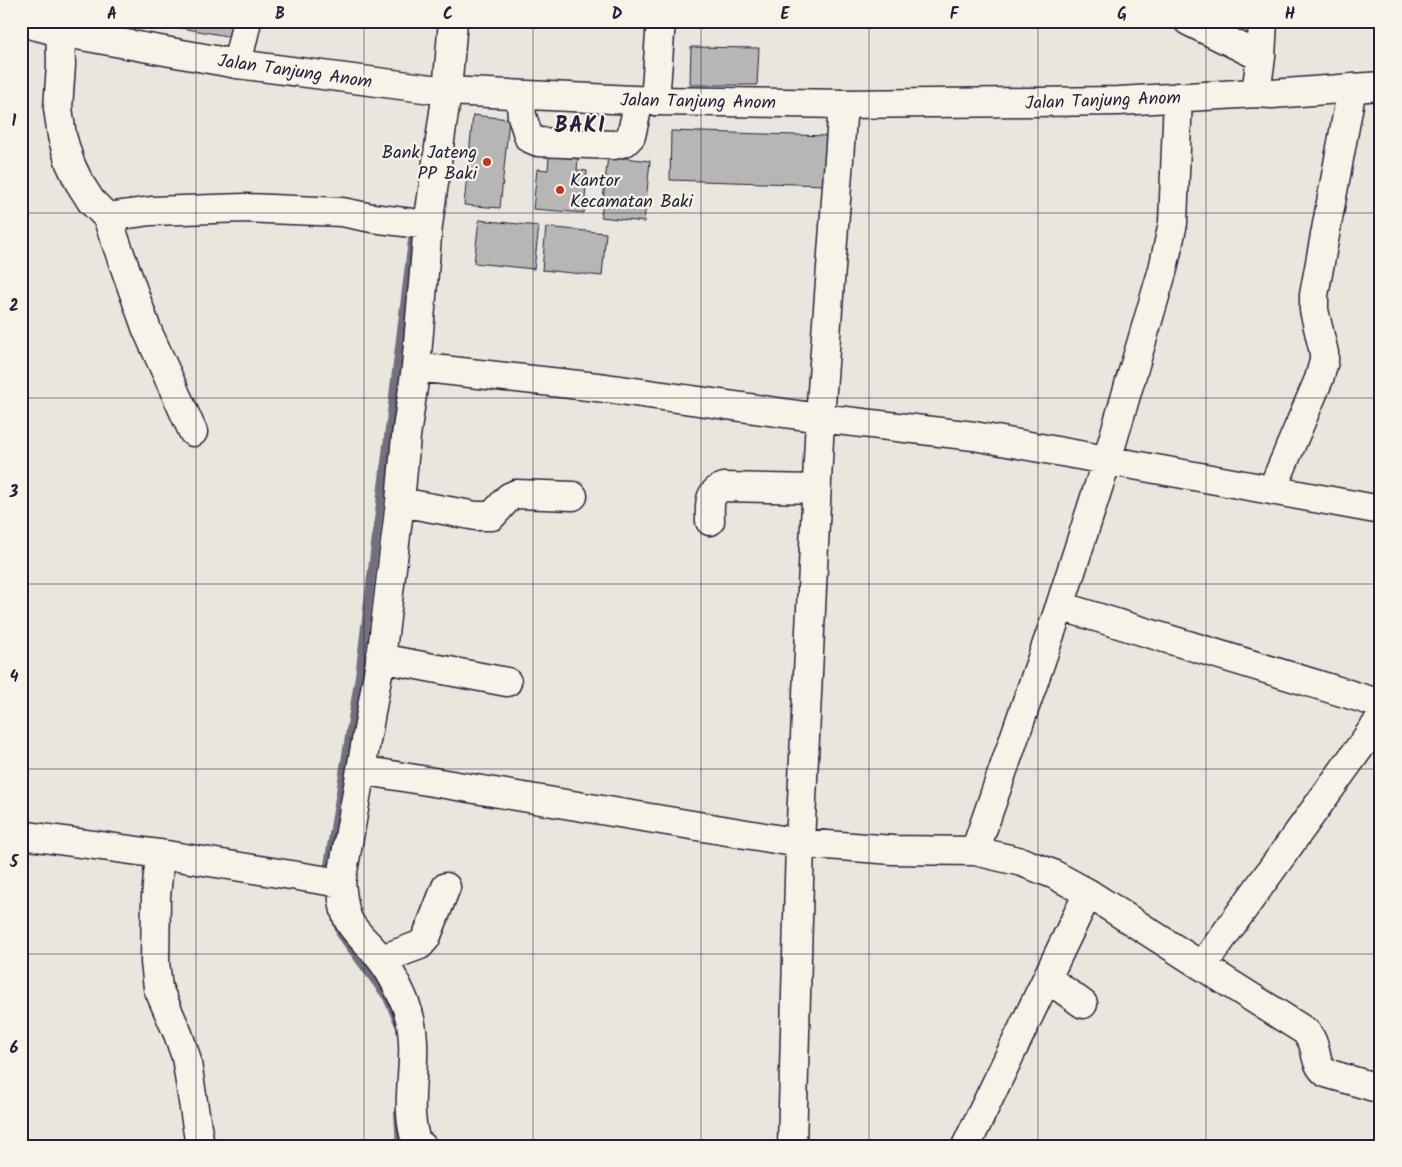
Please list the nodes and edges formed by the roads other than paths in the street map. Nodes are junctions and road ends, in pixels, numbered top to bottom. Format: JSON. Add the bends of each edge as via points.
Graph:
{"nodes":[{"id":1,"x":247,"y":21,"type":"edge"},
{"id":2,"x":453,"y":21,"type":"edge"},
{"id":3,"x":661,"y":21,"type":"edge"},
{"id":4,"x":1188,"y":21,"type":"edge"},
{"id":5,"x":1264,"y":21,"type":"edge"},
{"id":6,"x":21,"y":22,"type":"edge"},
{"id":7,"x":60,"y":26,"type":"edge"},
{"id":8,"x":1261,"y":57,"type":"junction"},
{"id":9,"x":237,"y":64,"type":"junction"},
{"id":10,"x":1381,"y":86,"type":"edge"},
{"id":11,"x":1352,"y":88,"type":"junction"},
{"id":12,"x":447,"y":91,"type":"junction"},
{"id":13,"x":1256,"y":93,"type":"junction"},
{"id":14,"x":520,"y":95,"type":"junction"},
{"id":15,"x":1178,"y":97,"type":"junction"},
{"id":16,"x":647,"y":101,"type":"junction"},
{"id":17,"x":843,"y":104,"type":"junction"},
{"id":18,"x":107,"y":217,"type":"junction"},
{"id":19,"x":428,"y":225,"type":"junction"},
{"id":20,"x":416,"y":367,"type":"junction"},
{"id":21,"x":820,"y":418,"type":"junction"},
{"id":22,"x":193,"y":432,"type":"dead end"},
{"id":23,"x":1107,"y":460,"type":"junction"},
{"id":24,"x":816,"y":489,"type":"junction"},
{"id":25,"x":1272,"y":490,"type":"junction"},
{"id":26,"x":573,"y":496,"type":"dead end"},
{"id":27,"x":400,"y":502,"type":"junction"},
{"id":28,"x":1381,"y":510,"type":"edge"},
{"id":29,"x":710,"y":521,"type":"dead end"},
{"id":30,"x":1060,"y":606,"type":"junction"},
{"id":31,"x":380,"y":658,"type":"junction"},
{"id":32,"x":507,"y":682,"type":"dead end"},
{"id":33,"x":1381,"y":704,"type":"edge"},
{"id":34,"x":1381,"y":718,"type":"edge"},
{"id":35,"x":361,"y":770,"type":"junction"},
{"id":36,"x":21,"y":835,"type":"edge"},
{"id":37,"x":800,"y":843,"type":"junction"},
{"id":38,"x":975,"y":851,"type":"junction"},
{"id":39,"x":160,"y":854,"type":"junction"},
{"id":40,"x":333,"y":881,"type":"junction"},
{"id":41,"x":446,"y":887,"type":"dead end"},
{"id":42,"x":1088,"y":893,"type":"junction"},
{"id":43,"x":382,"y":959,"type":"junction"},
{"id":44,"x":1202,"y":966,"type":"junction"},
{"id":45,"x":1047,"y":978,"type":"junction"},
{"id":46,"x":1083,"y":1004,"type":"dead end"},
{"id":47,"x":1381,"y":1089,"type":"edge"},
{"id":48,"x":419,"y":1145,"type":"edge"},
{"id":49,"x":200,"y":1146,"type":"edge"},
{"id":50,"x":792,"y":1146,"type":"edge"},
{"id":51,"x":966,"y":1146,"type":"edge"}],
"edges":[{"from":1,"to":9,"type":"street"},
{"from":2,"to":12,"type":"street"},
{"from":3,"to":16,"type":"street"},
{"from":4,"to":8,"type":"street"},
{"from":5,"to":8,"type":"street"},
{"from":6,"to":7,"type":"street","name":"Jalan Tanjung Anom"},
{"from":7,"to":9,"type":"street","name":"Jalan Tanjung Anom"},
{"from":7,"to":18,"type":"street","via":[[58,108],[62,136],[79,182]]},
{"from":8,"to":13,"type":"street"},
{"from":9,"to":12,"type":"street","name":"Jalan Tanjung Anom"},
{"from":10,"to":11,"type":"street","name":"Jalan Tanjung Anom"},
{"from":11,"to":13,"type":"street","name":"Jalan Tanjung Anom"},
{"from":11,"to":25,"type":"street","via":[[1314,295],[1324,361]]},
{"from":12,"to":14,"type":"street","name":"Jalan Tanjung Anom"},
{"from":12,"to":19,"type":"street"},
{"from":13,"to":15,"type":"street","name":"Jalan Tanjung Anom"},
{"from":14,"to":16,"type":"street","name":"Jalan Tanjung Anom"},
{"from":14,"to":16,"type":"street","via":[[529,138],[538,142],[614,145],[625,142]]},
{"from":15,"to":17,"type":"street","name":"Jalan Tanjung Anom","via":[[1109,101]]},
{"from":15,"to":23,"type":"street","via":[[1173,223],[1163,269]]},
{"from":16,"to":17,"type":"street","name":"Jalan Tanjung Anom"},
{"from":17,"to":21,"type":"street"},
{"from":18,"to":19,"type":"street","via":[[151,211],[245,208],[342,212]]},
{"from":18,"to":22,"type":"street","via":[[147,330]]},
{"from":19,"to":20,"type":"street"},
{"from":20,"to":21,"type":"street","via":[[606,388]]},
{"from":20,"to":27,"type":"street"},
{"from":21,"to":23,"type":"street","via":[[974,436]]},
{"from":21,"to":24,"type":"street"},
{"from":23,"to":25,"type":"street"},
{"from":23,"to":30,"type":"street"},
{"from":24,"to":29,"type":"street","via":[[724,487],[714,492]]},
{"from":24,"to":37,"type":"street"},
{"from":25,"to":28,"type":"street"},
{"from":26,"to":27,"type":"street","via":[[516,494],[509,497],[492,516]]},
{"from":27,"to":31,"type":"street"},
{"from":30,"to":33,"type":"street"},
{"from":30,"to":38,"type":"street"},
{"from":31,"to":32,"type":"street"},
{"from":31,"to":35,"type":"street"},
{"from":34,"to":44,"type":"street"},
{"from":35,"to":37,"type":"street"},
{"from":35,"to":40,"type":"street"},
{"from":36,"to":39,"type":"street"},
{"from":37,"to":38,"type":"street","via":[[893,850]]},
{"from":37,"to":50,"type":"street"},
{"from":38,"to":42,"type":"street","via":[[1022,862],[1054,874]]},
{"from":39,"to":40,"type":"street"},
{"from":39,"to":49,"type":"street","via":[[155,916],[158,988],[186,1057]]},
{"from":40,"to":43,"type":"street","via":[[350,923]]},
{"from":41,"to":43,"type":"street","via":[[426,938],[420,945]]},
{"from":42,"to":44,"type":"street"},
{"from":42,"to":45,"type":"street"},
{"from":43,"to":48,"type":"street","via":[[410,1019],[414,1051],[410,1109],[412,1132]]},
{"from":44,"to":47,"type":"street","via":[[1305,1032],[1311,1038],[1320,1068],[1326,1073]]},
{"from":45,"to":46,"type":"street"},
{"from":45,"to":51,"type":"street"}]}
